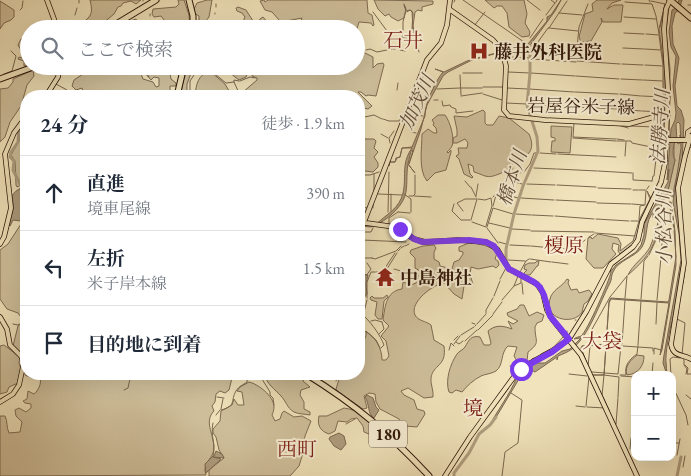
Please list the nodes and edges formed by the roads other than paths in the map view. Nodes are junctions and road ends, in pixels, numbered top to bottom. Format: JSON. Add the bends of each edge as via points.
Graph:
{"nodes":[{"id":1,"x":46,"y":0,"type":"edge"},
{"id":2,"x":151,"y":0,"type":"edge"},
{"id":3,"x":158,"y":0,"type":"edge"},
{"id":4,"x":188,"y":0,"type":"edge"},
{"id":5,"x":450,"y":0,"type":"edge"},
{"id":6,"x":671,"y":0,"type":"edge"},
{"id":7,"x":449,"y":9,"type":"junction"},
{"id":8,"x":691,"y":17,"type":"edge"},
{"id":9,"x":54,"y":20,"type":"edge"},
{"id":10,"x":121,"y":20,"type":"edge"},
{"id":11,"x":121,"y":20,"type":"edge"},
{"id":12,"x":193,"y":20,"type":"edge"},
{"id":13,"x":20,"y":72,"type":"edge"},
{"id":14,"x":58,"y":75,"type":"edge"},
{"id":15,"x":182,"y":75,"type":"edge"},
{"id":16,"x":0,"y":79,"type":"edge"},
{"id":17,"x":50,"y":90,"type":"edge"},
{"id":18,"x":178,"y":90,"type":"edge"},
{"id":19,"x":668,"y":116,"type":"junction"},
{"id":20,"x":20,"y":125,"type":"edge"},
{"id":21,"x":691,"y":130,"type":"edge"},
{"id":22,"x":689,"y":139,"type":"edge"},
{"id":23,"x":668,"y":140,"type":"junction"},
{"id":24,"x":365,"y":219,"type":"edge"},
{"id":25,"x":365,"y":222,"type":"edge"},
{"id":26,"x":0,"y":244,"type":"edge"},
{"id":27,"x":0,"y":317,"type":"edge"},
{"id":28,"x":570,"y":339,"type":"junction"},
{"id":29,"x":20,"y":354,"type":"edge"},
{"id":30,"x":691,"y":359,"type":"edge"},
{"id":31,"x":21,"y":380,"type":"edge"},
{"id":32,"x":316,"y":380,"type":"edge"},
{"id":33,"x":0,"y":402,"type":"edge"},
{"id":34,"x":429,"y":476,"type":"edge"},
{"id":35,"x":445,"y":476,"type":"edge"},
{"id":36,"x":638,"y":476,"type":"edge"}],
"edges":[{"from":1,"to":9,"type":"main road"},
{"from":2,"to":10,"type":"highway"},
{"from":3,"to":11,"type":"highway"},
{"from":4,"to":12,"type":"highway"},
{"from":5,"to":7,"type":"main road"},
{"from":6,"to":8,"type":"highway"},
{"from":6,"to":19,"type":"main road","via":[[666,10],[664,29]]},
{"from":7,"to":19,"type":"main road","name":"岩屋谷米子線","via":[[493,40],[503,52],[506,66],[505,112],[512,117],[629,124]]},
{"from":7,"to":24,"type":"main road","via":[[441,43],[427,60]]},
{"from":13,"to":16,"type":"highway"},
{"from":14,"to":17,"type":"main road"},
{"from":15,"to":18,"type":"highway"},
{"from":19,"to":23,"type":"main road"},
{"from":20,"to":26,"type":"main road","via":[[5,154],[11,208]]},
{"from":21,"to":22,"type":"main road"},
{"from":22,"to":23,"type":"main road"},
{"from":22,"to":30,"type":"main road","via":[[678,188],[684,263],[671,344],[677,355]]},
{"from":23,"to":28,"type":"main road","via":[[663,176],[642,222],[638,240],[611,264]]},
{"from":25,"to":28,"type":"main road","via":[[395,227],[422,242],[458,240],[490,244],[497,249],[509,269],[540,287],[550,316]]},
{"from":27,"to":29,"type":"main road","via":[[7,329],[10,345]]},
{"from":28,"to":35,"type":"main road","via":[[516,374]]},
{"from":28,"to":36,"type":"main road","via":[[603,399]]},
{"from":31,"to":33,"type":"main road","via":[[12,394]]},
{"from":32,"to":34,"type":"highway","number":"180","via":[[384,430]]}]}
